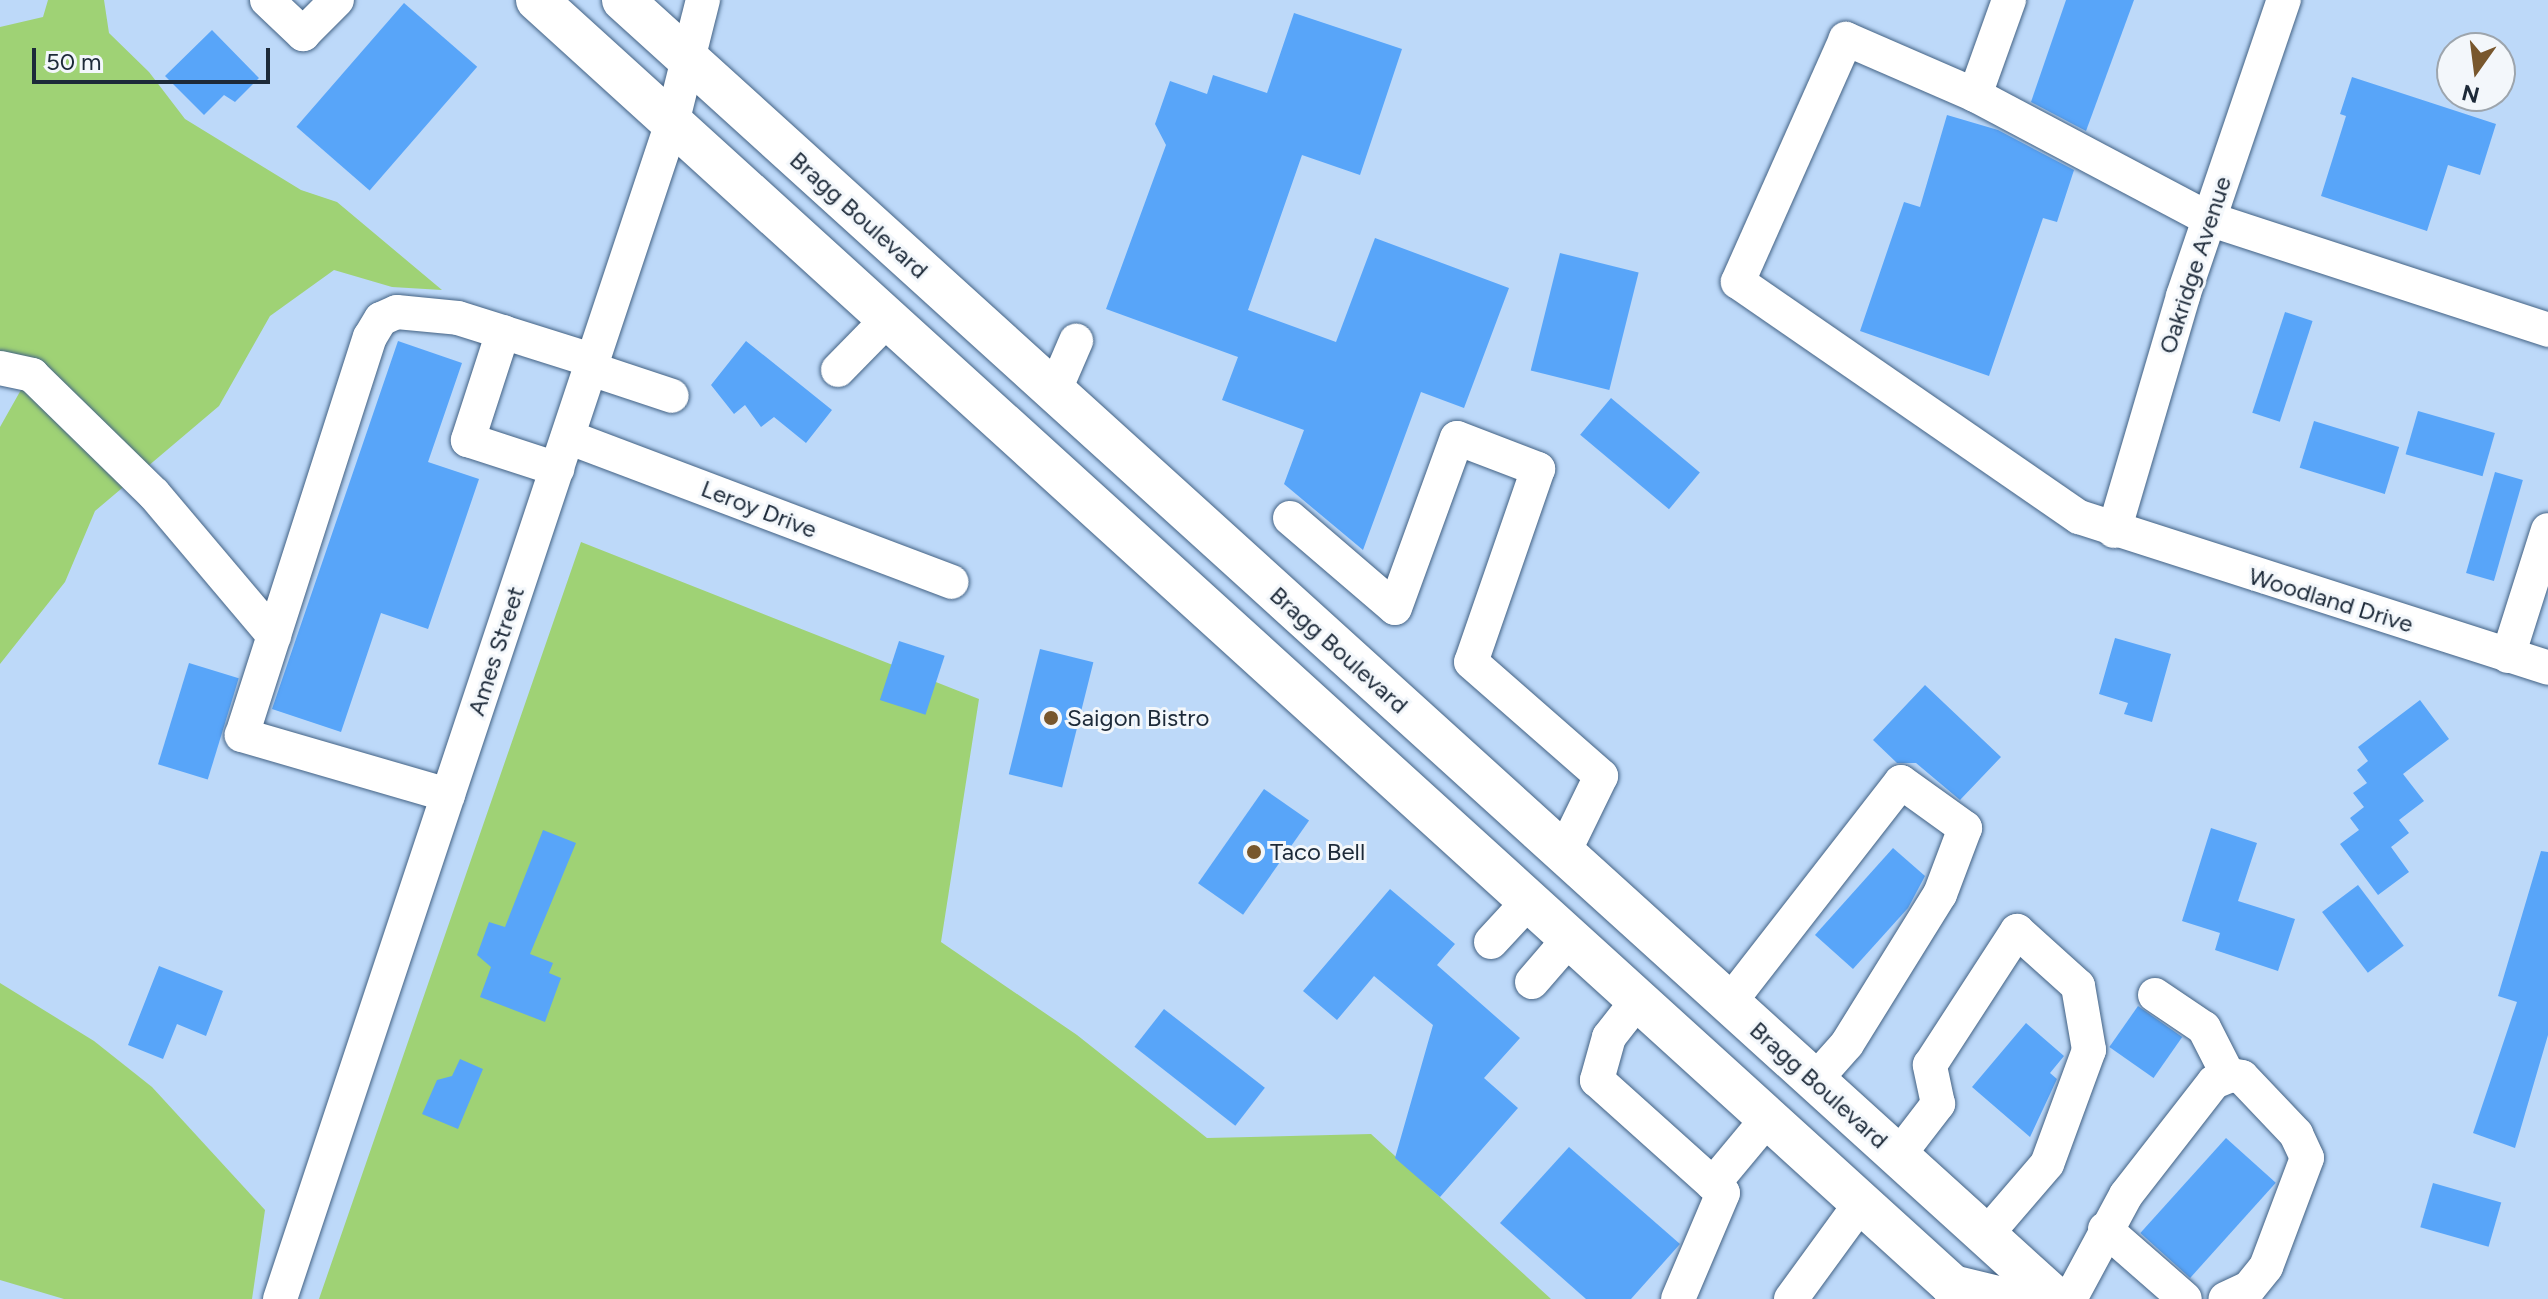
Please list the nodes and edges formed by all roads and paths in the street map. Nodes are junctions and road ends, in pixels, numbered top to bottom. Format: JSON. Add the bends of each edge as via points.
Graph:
{"nodes":[{"id":1,"x":267,"y":0,"type":"edge"},
{"id":2,"x":337,"y":0,"type":"edge"},
{"id":3,"x":537,"y":0,"type":"edge"},
{"id":4,"x":623,"y":0,"type":"edge"},
{"id":5,"x":703,"y":0,"type":"edge"},
{"id":6,"x":2009,"y":0,"type":"edge"},
{"id":7,"x":2284,"y":0,"type":"edge"},
{"id":8,"x":689,"y":60,"type":"junction"},
{"id":9,"x":1975,"y":95,"type":"junction"},
{"id":10,"x":672,"y":123,"type":"junction"},
{"id":11,"x":2209,"y":219,"type":"junction"},
{"id":12,"x":888,"y":319,"type":"junction"},
{"id":13,"x":2548,"y":330,"type":"edge"},
{"id":14,"x":503,"y":332,"type":"junction"},
{"id":15,"x":1076,"y":341,"type":"dead end"},
{"id":16,"x":592,"y":365,"type":"junction"},
{"id":17,"x":0,"y":368,"type":"edge"},
{"id":18,"x":838,"y":370,"type":"dead end"},
{"id":19,"x":1054,"y":392,"type":"junction"},
{"id":20,"x":672,"y":396,"type":"dead end"},
{"id":21,"x":568,"y":437,"type":"junction"},
{"id":22,"x":557,"y":469,"type":"junction"},
{"id":23,"x":1290,"y":518,"type":"dead end"},
{"id":24,"x":2548,"y":530,"type":"edge"},
{"id":25,"x":2114,"y":531,"type":"junction"},
{"id":26,"x":951,"y":582,"type":"dead end"},
{"id":27,"x":274,"y":636,"type":"junction"},
{"id":28,"x":2508,"y":656,"type":"junction"},
{"id":29,"x":2548,"y":668,"type":"edge"},
{"id":30,"x":448,"y":795,"type":"junction"},
{"id":31,"x":1563,"y":854,"type":"junction"},
{"id":32,"x":1529,"y":901,"type":"junction"},
{"id":33,"x":1570,"y":938,"type":"junction"},
{"id":34,"x":1491,"y":942,"type":"dead end"},
{"id":35,"x":1532,"y":982,"type":"dead end"},
{"id":36,"x":2155,"y":995,"type":"dead end"},
{"id":37,"x":1638,"y":1000,"type":"junction"},
{"id":38,"x":1729,"y":1003,"type":"junction"},
{"id":39,"x":2228,"y":1075,"type":"junction"},
{"id":40,"x":1814,"y":1081,"type":"junction"},
{"id":41,"x":1768,"y":1118,"type":"junction"},
{"id":42,"x":1898,"y":1156,"type":"junction"},
{"id":43,"x":1713,"y":1184,"type":"junction"},
{"id":44,"x":1861,"y":1203,"type":"junction"},
{"id":45,"x":2105,"y":1229,"type":"junction"},
{"id":46,"x":1985,"y":1236,"type":"junction"},
{"id":47,"x":1947,"y":1290,"type":"edge"},
{"id":48,"x":280,"y":1299,"type":"edge"},
{"id":49,"x":1678,"y":1299,"type":"edge"},
{"id":50,"x":1791,"y":1299,"type":"edge"},
{"id":51,"x":2006,"y":1299,"type":"edge"},
{"id":52,"x":2056,"y":1299,"type":"edge"},
{"id":53,"x":2070,"y":1299,"type":"edge"},
{"id":54,"x":2185,"y":1299,"type":"edge"},
{"id":55,"x":2225,"y":1299,"type":"edge"}],
"edges":[{"from":1,"to":2,"type":"street","via":[[303,34]]},
{"from":3,"to":10,"type":"main road"},
{"from":4,"to":8,"type":"main road","name":"Bragg Boulevard"},
{"from":5,"to":8,"type":"street","name":"Ames Street"},
{"from":6,"to":9,"type":"street"},
{"from":7,"to":11,"type":"street","name":"Oakridge Avenue"},
{"from":8,"to":10,"type":"street","name":"Ames Street"},
{"from":8,"to":19,"type":"main road","name":"Bragg Boulevard"},
{"from":9,"to":11,"type":"street"},
{"from":9,"to":25,"type":"street","name":"Woodland Drive","via":[[1846,39],[1738,282],[2079,517]]},
{"from":10,"to":12,"type":"main road"},
{"from":10,"to":16,"type":"street","name":"Ames Street"},
{"from":11,"to":13,"type":"street"},
{"from":11,"to":25,"type":"street","name":"Oakridge Avenue"},
{"from":12,"to":18,"type":"street"},
{"from":12,"to":32,"type":"main road"},
{"from":14,"to":16,"type":"street"},
{"from":14,"to":22,"type":"street","via":[[468,440]]},
{"from":14,"to":27,"type":"street","via":[[427,315],[397,312],[381,319],[370,337]]},
{"from":15,"to":19,"type":"street"},
{"from":16,"to":20,"type":"street"},
{"from":16,"to":21,"type":"street","name":"Ames Street"},
{"from":17,"to":27,"type":"street","via":[[32,375],[143,483]]},
{"from":19,"to":31,"type":"main road","name":"Bragg Boulevard"},
{"from":21,"to":22,"type":"street","name":"Ames Street"},
{"from":21,"to":26,"type":"street","name":"Leroy Drive"},
{"from":22,"to":30,"type":"street","name":"Ames Street"},
{"from":23,"to":31,"type":"street","via":[[1395,608],[1457,438],[1538,469],[1471,662],[1601,776]]},
{"from":24,"to":28,"type":"street"},
{"from":25,"to":28,"type":"street","name":"Woodland Drive"},
{"from":27,"to":30,"type":"street","via":[[242,735]]},
{"from":28,"to":29,"type":"street","name":"Woodland Drive"},
{"from":30,"to":48,"type":"street","name":"Ames Street"},
{"from":31,"to":38,"type":"main road","name":"Bragg Boulevard"},
{"from":32,"to":33,"type":"main road"},
{"from":32,"to":34,"type":"street"},
{"from":33,"to":35,"type":"street"},
{"from":33,"to":37,"type":"main road"},
{"from":36,"to":39,"type":"street","via":[[2204,1028]]},
{"from":37,"to":41,"type":"main road"},
{"from":37,"to":43,"type":"street","via":[[1609,1037],[1597,1080]]},
{"from":38,"to":40,"type":"main road","name":"Bragg Boulevard"},
{"from":38,"to":40,"type":"street","via":[[1901,782],[1965,828],[1940,894],[1847,1044]]},
{"from":39,"to":45,"type":"street","via":[[2214,1082]]},
{"from":39,"to":55,"type":"street","via":[[2242,1077],[2296,1134],[2307,1158],[2266,1267],[2249,1288]]},
{"from":40,"to":42,"type":"main road","name":"Bragg Boulevard"},
{"from":41,"to":43,"type":"street"},
{"from":41,"to":44,"type":"main road"},
{"from":42,"to":46,"type":"main road","name":"Bragg Boulevard"},
{"from":42,"to":46,"type":"street","via":[[1938,1104],[1930,1065],[2017,931],[2078,986],[2089,1050],[2047,1164]]},
{"from":43,"to":49,"type":"street","via":[[1723,1193]]},
{"from":44,"to":47,"type":"main road"},
{"from":44,"to":50,"type":"street"},
{"from":45,"to":53,"type":"street"},
{"from":45,"to":54,"type":"street"},
{"from":46,"to":52,"type":"main road","name":"Bragg Boulevard"},
{"from":47,"to":51,"type":"main road"}]}
